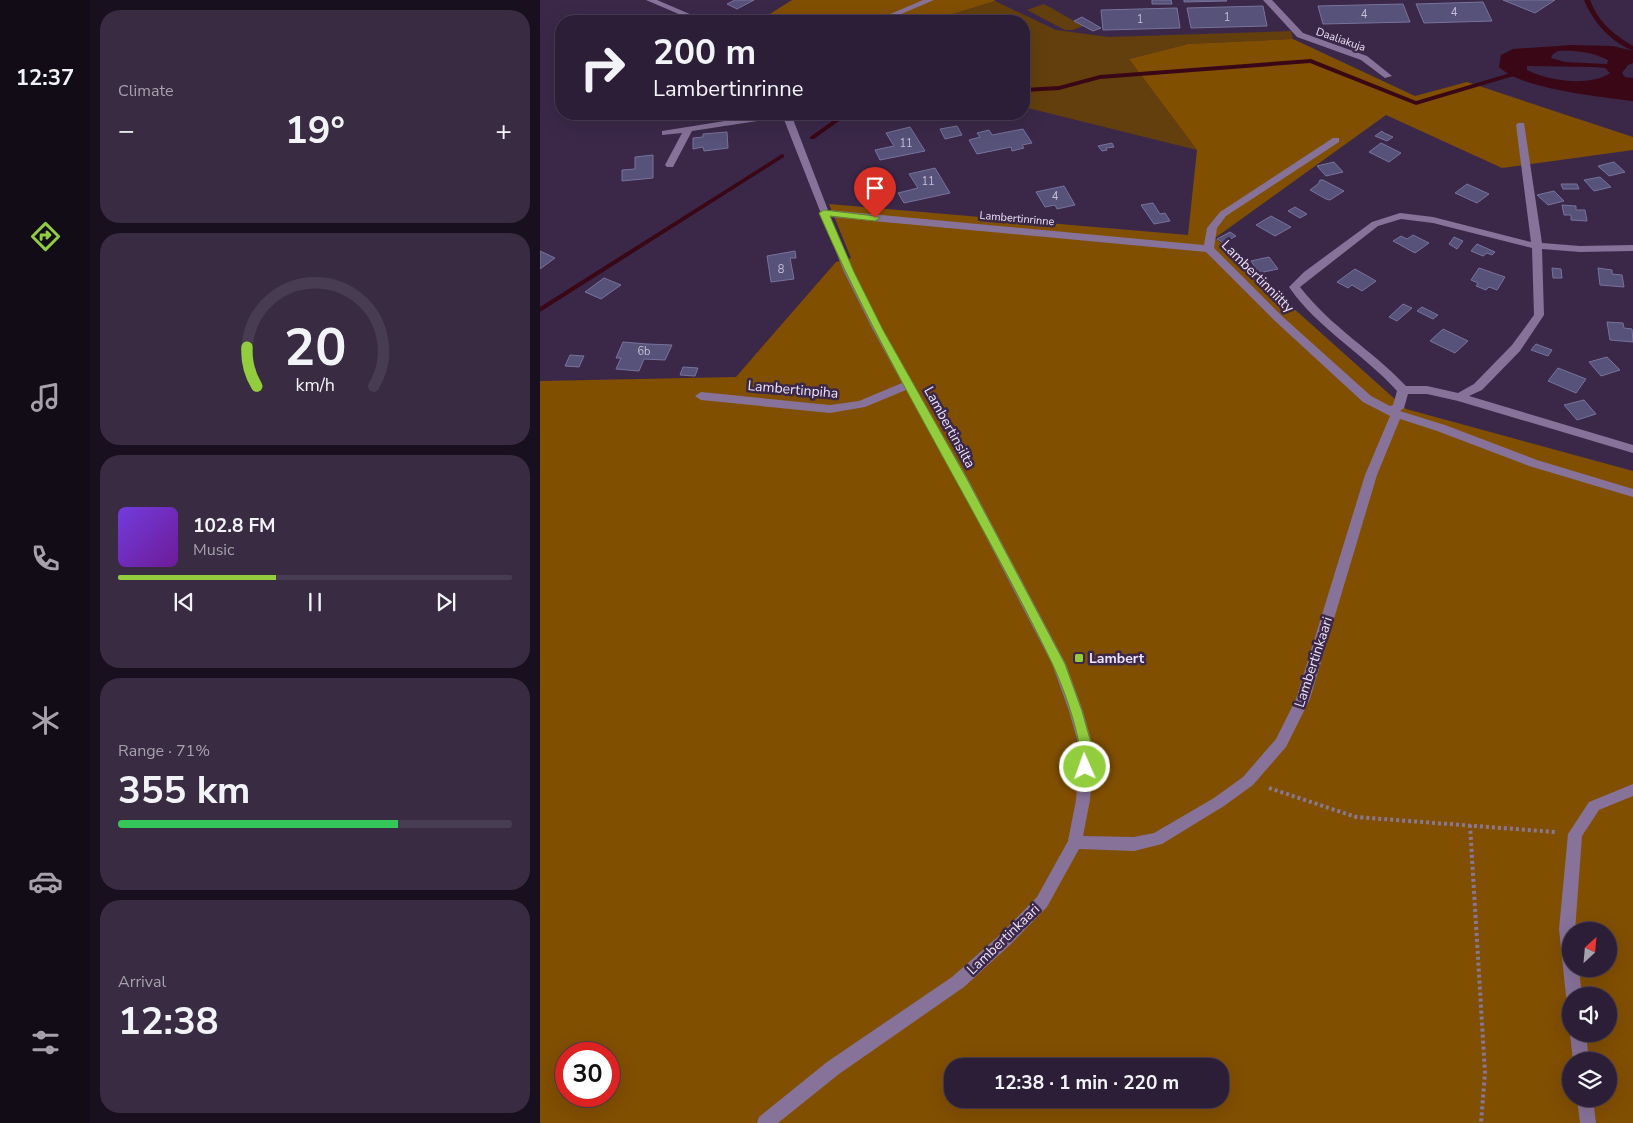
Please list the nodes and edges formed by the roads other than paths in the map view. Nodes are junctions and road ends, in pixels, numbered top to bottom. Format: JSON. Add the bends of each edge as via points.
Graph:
{"nodes":[{"id":1,"x":650,"y":0,"type":"edge"},
{"id":2,"x":930,"y":0,"type":"edge"},
{"id":3,"x":1267,"y":0,"type":"edge"},
{"id":4,"x":687,"y":15,"type":"edge"},
{"id":5,"x":893,"y":15,"type":"edge"},
{"id":6,"x":1388,"y":76,"type":"dead end"},
{"id":7,"x":747,"y":120,"type":"edge"},
{"id":8,"x":787,"y":120,"type":"edge"},
{"id":9,"x":1521,"y":125,"type":"dead end"},
{"id":10,"x":689,"y":129,"type":"junction"},
{"id":11,"x":665,"y":133,"type":"dead end"},
{"id":12,"x":1336,"y":140,"type":"dead end"},
{"id":13,"x":670,"y":166,"type":"dead end"},
{"id":14,"x":824,"y":213,"type":"junction"},
{"id":15,"x":1536,"y":246,"type":"junction"},
{"id":16,"x":1633,"y":248,"type":"edge"},
{"id":17,"x":1209,"y":249,"type":"junction"},
{"id":18,"x":909,"y":384,"type":"junction"},
{"id":19,"x":1402,"y":390,"type":"junction"},
{"id":20,"x":701,"y":396,"type":"dead end"},
{"id":21,"x":1459,"y":397,"type":"junction"},
{"id":22,"x":1393,"y":412,"type":"junction"},
{"id":23,"x":1633,"y":449,"type":"edge"},
{"id":24,"x":1633,"y":493,"type":"edge"},
{"id":25,"x":1633,"y":790,"type":"edge"},
{"id":26,"x":1075,"y":842,"type":"junction"},
{"id":27,"x":1568,"y":922,"type":"edge"},
{"id":28,"x":1586,"y":1107,"type":"edge"},
{"id":29,"x":765,"y":1123,"type":"edge"},
{"id":30,"x":1588,"y":1123,"type":"edge"}],
"edges":[{"from":1,"to":4,"type":"street"},
{"from":2,"to":5,"type":"street"},
{"from":3,"to":6,"type":"street","name":"Daaliakuja","via":[[1300,35],[1364,58]]},
{"from":7,"to":10,"type":"street"},
{"from":8,"to":14,"type":"street","name":"Lambertinsilta"},
{"from":9,"to":15,"type":"street"},
{"from":10,"to":11,"type":"street"},
{"from":10,"to":13,"type":"street"},
{"from":12,"to":17,"type":"street","name":"Lambertinniitty","via":[[1223,214],[1212,228]]},
{"from":14,"to":17,"type":"street","name":"Lambertinrinne"},
{"from":14,"to":18,"type":"street","name":"Lambertinsilta","via":[[849,272]]},
{"from":15,"to":16,"type":"street"},
{"from":15,"to":19,"type":"street","via":[[1433,220],[1400,216],[1375,224],[1294,287],[1339,335],[1387,371]]},
{"from":15,"to":21,"type":"street","via":[[1539,315],[1516,348],[1478,387]]},
{"from":17,"to":22,"type":"street","name":"Lambertinniitty","via":[[1279,319],[1367,399]]},
{"from":18,"to":20,"type":"street","name":"Lambertinpiha","via":[[847,408],[830,409]]},
{"from":18,"to":26,"type":"street","name":"Lambertinsilta","via":[[1059,664],[1087,750],[1083,800]]},
{"from":19,"to":21,"type":"street","via":[[1427,390]]},
{"from":19,"to":22,"type":"street","name":"Lambertinkaari","via":[[1398,408]]},
{"from":21,"to":23,"type":"street"},
{"from":22,"to":24,"type":"street","via":[[1533,463]]},
{"from":22,"to":26,"type":"street","name":"Lambertinkaari","via":[[1303,700],[1281,743],[1248,781],[1220,802],[1157,838],[1134,844]]},
{"from":25,"to":27,"type":"street","via":[[1594,806],[1575,834]]},
{"from":26,"to":29,"type":"street","name":"Lambertinkaari","via":[[1042,902],[1006,939],[958,982],[833,1068]]},
{"from":28,"to":30,"type":"street"}]}
